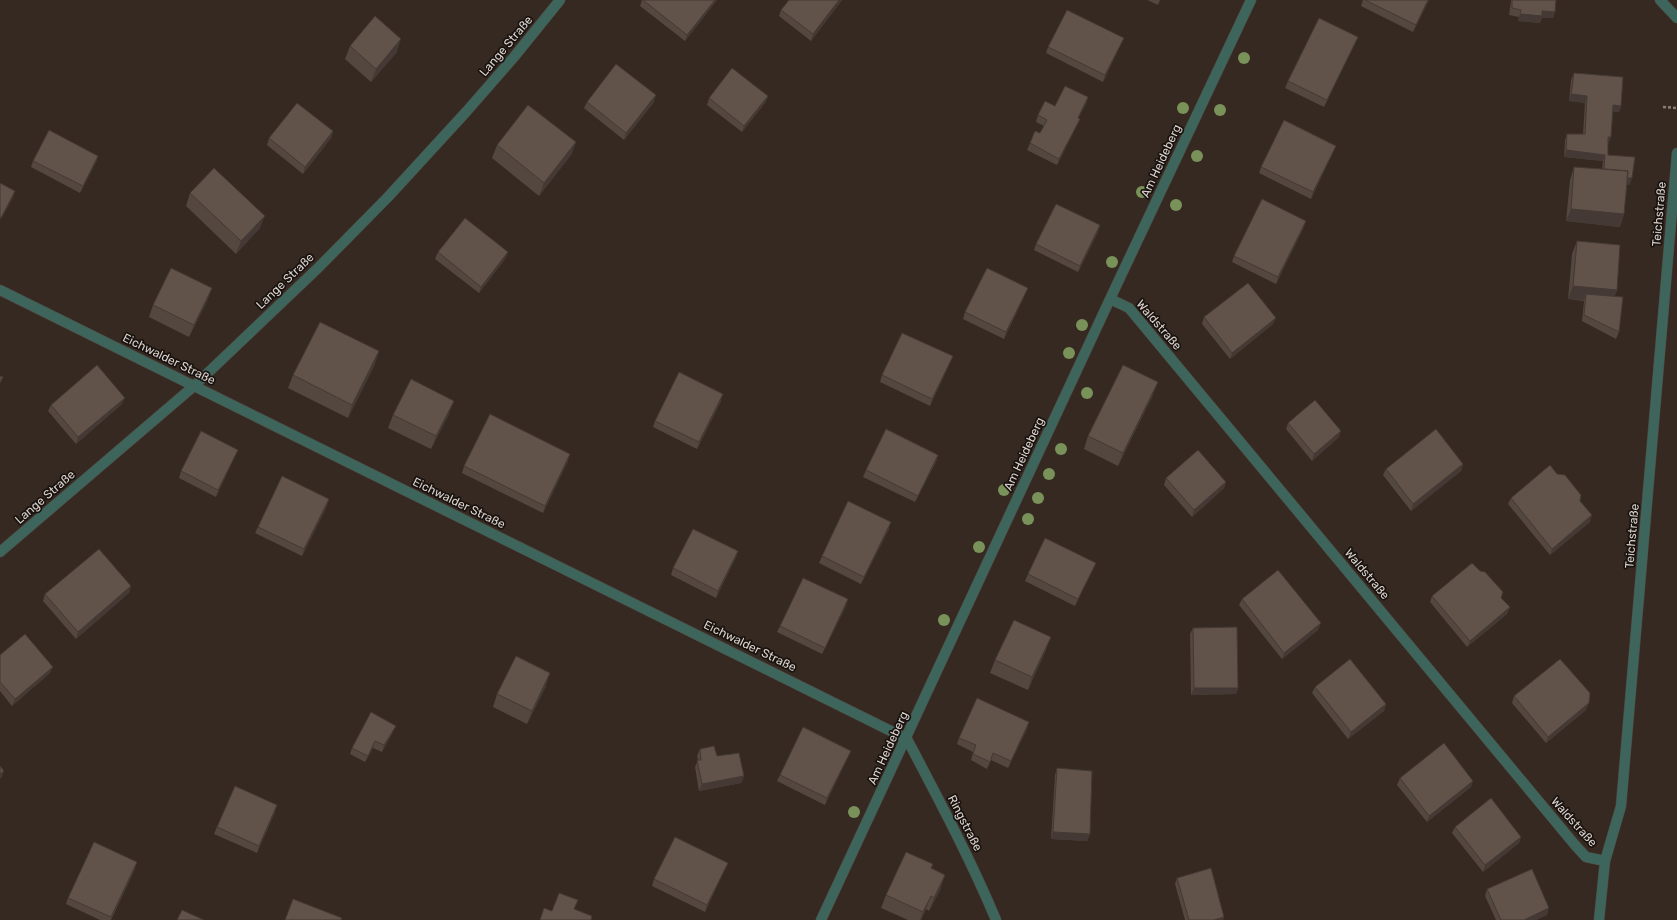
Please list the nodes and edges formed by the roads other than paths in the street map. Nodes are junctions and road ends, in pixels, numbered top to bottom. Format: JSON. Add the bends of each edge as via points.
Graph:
{"nodes":[{"id":1,"x":560,"y":0,"type":"edge"},
{"id":2,"x":1251,"y":0,"type":"edge"},
{"id":3,"x":1660,"y":0,"type":"edge"},
{"id":4,"x":1677,"y":18,"type":"edge"},
{"id":5,"x":1677,"y":153,"type":"edge"},
{"id":6,"x":0,"y":290,"type":"edge"},
{"id":7,"x":1110,"y":299,"type":"junction"},
{"id":8,"x":194,"y":386,"type":"junction"},
{"id":9,"x":0,"y":552,"type":"edge"},
{"id":10,"x":907,"y":739,"type":"junction"},
{"id":11,"x":1605,"y":861,"type":"junction"},
{"id":12,"x":821,"y":920,"type":"edge"},
{"id":13,"x":996,"y":920,"type":"edge"},
{"id":14,"x":1599,"y":920,"type":"edge"}],
"edges":[{"from":1,"to":8,"type":"street","name":"Lange Straße","via":[[466,112],[388,197],[318,268]]},
{"from":2,"to":7,"type":"street","name":"Am Heideberg"},
{"from":3,"to":4,"type":"street"},
{"from":5,"to":11,"type":"street","name":"Teichstraße","via":[[1621,806]]},
{"from":6,"to":8,"type":"street","name":"Eichwalder Straße"},
{"from":7,"to":10,"type":"street","name":"Am Heideberg"},
{"from":7,"to":11,"type":"street","name":"Waldstraße","via":[[1129,308],[1571,841],[1586,857]]},
{"from":8,"to":9,"type":"street","name":"Lange Straße"},
{"from":8,"to":10,"type":"street","name":"Eichwalder Straße"},
{"from":10,"to":12,"type":"street","name":"Am Heideberg"},
{"from":10,"to":13,"type":"street","name":"Ringstraße","via":[[954,828]]},
{"from":11,"to":14,"type":"street","name":"Teichstraße"}]}
